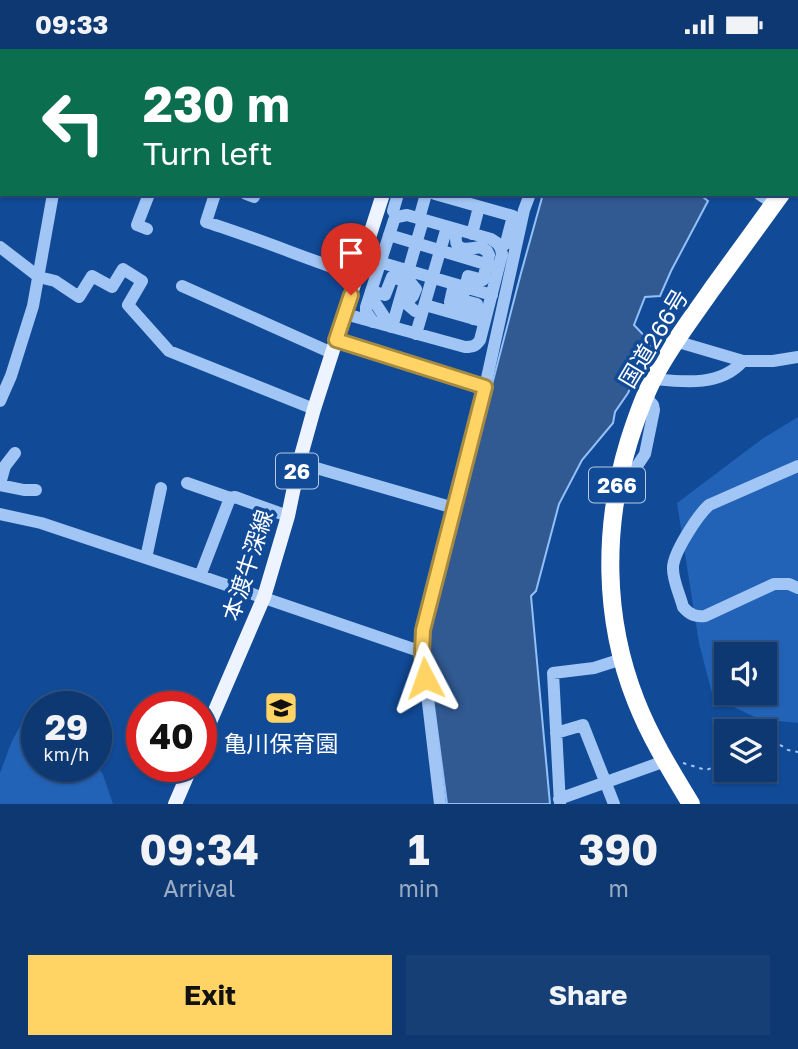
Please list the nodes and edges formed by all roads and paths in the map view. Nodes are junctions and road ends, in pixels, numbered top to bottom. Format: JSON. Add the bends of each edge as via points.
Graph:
{"nodes":[{"id":1,"x":52,"y":196,"type":"edge"},
{"id":2,"x":148,"y":196,"type":"edge"},
{"id":3,"x":214,"y":196,"type":"edge"},
{"id":4,"x":382,"y":196,"type":"edge"},
{"id":5,"x":397,"y":196,"type":"edge"},
{"id":6,"x":426,"y":196,"type":"edge"},
{"id":7,"x":442,"y":196,"type":"edge"},
{"id":8,"x":470,"y":196,"type":"edge"},
{"id":9,"x":529,"y":196,"type":"edge"},
{"id":10,"x":771,"y":197,"type":"edge"},
{"id":11,"x":479,"y":207,"type":"junction"},
{"id":12,"x":524,"y":211,"type":"junction"},
{"id":13,"x":397,"y":217,"type":"junction"},
{"id":14,"x":421,"y":219,"type":"junction"},
{"id":15,"x":452,"y":228,"type":"junction"},
{"id":16,"x":147,"y":229,"type":"dead end"},
{"id":17,"x":472,"y":234,"type":"junction"},
{"id":18,"x":388,"y":236,"type":"junction"},
{"id":19,"x":417,"y":244,"type":"junction"},
{"id":20,"x":0,"y":247,"type":"edge"},
{"id":21,"x":501,"y":248,"type":"junction"},
{"id":22,"x":440,"y":251,"type":"junction"},
{"id":23,"x":379,"y":262,"type":"junction"},
{"id":24,"x":493,"y":266,"type":"junction"},
{"id":25,"x":358,"y":276,"type":"junction"},
{"id":26,"x":408,"y":276,"type":"junction"},
{"id":27,"x":39,"y":277,"type":"junction"},
{"id":28,"x":432,"y":278,"type":"junction"},
{"id":29,"x":456,"y":285,"type":"junction"},
{"id":30,"x":182,"y":286,"type":"dead end"},
{"id":31,"x":370,"y":293,"type":"junction"},
{"id":32,"x":492,"y":295,"type":"junction"},
{"id":33,"x":439,"y":300,"type":"junction"},
{"id":34,"x":423,"y":309,"type":"junction"},
{"id":35,"x":345,"y":314,"type":"junction"},
{"id":36,"x":473,"y":319,"type":"junction"},
{"id":37,"x":373,"y":322,"type":"junction"},
{"id":38,"x":391,"y":327,"type":"junction"},
{"id":39,"x":416,"y":334,"type":"junction"},
{"id":40,"x":675,"y":341,"type":"junction"},
{"id":41,"x":334,"y":346,"type":"junction"},
{"id":42,"x":798,"y":357,"type":"edge"},
{"id":43,"x":743,"y":361,"type":"junction"},
{"id":44,"x":485,"y":387,"type":"junction"},
{"id":45,"x":649,"y":388,"type":"junction"},
{"id":46,"x":0,"y":401,"type":"edge"},
{"id":47,"x":314,"y":409,"type":"junction"},
{"id":48,"x":15,"y":453,"type":"dead end"},
{"id":49,"x":299,"y":463,"type":"junction"},
{"id":50,"x":798,"y":466,"type":"edge"},
{"id":51,"x":187,"y":483,"type":"dead end"},
{"id":52,"x":0,"y":484,"type":"edge"},
{"id":53,"x":161,"y":488,"type":"dead end"},
{"id":54,"x":36,"y":490,"type":"dead end"},
{"id":55,"x":230,"y":498,"type":"junction"},
{"id":56,"x":454,"y":508,"type":"junction"},
{"id":57,"x":0,"y":514,"type":"edge"},
{"id":58,"x":288,"y":516,"type":"junction"},
{"id":59,"x":146,"y":558,"type":"junction"},
{"id":60,"x":200,"y":576,"type":"junction"},
{"id":61,"x":798,"y":588,"type":"edge"},
{"id":62,"x":264,"y":597,"type":"junction"},
{"id":63,"x":422,"y":652,"type":"junction"},
{"id":64,"x":622,"y":659,"type":"junction"},
{"id":65,"x":217,"y":706,"type":"edge"},
{"id":66,"x":556,"y":733,"type":"junction"},
{"id":67,"x":777,"y":743,"type":"edge"},
{"id":68,"x":798,"y":752,"type":"edge"},
{"id":69,"x":665,"y":761,"type":"junction"},
{"id":70,"x":714,"y":767,"type":"edge"},
{"id":71,"x":185,"y":782,"type":"edge"},
{"id":72,"x":606,"y":782,"type":"junction"},
{"id":73,"x":560,"y":801,"type":"edge"},
{"id":74,"x":177,"y":803,"type":"edge"},
{"id":75,"x":440,"y":804,"type":"edge"},
{"id":76,"x":614,"y":804,"type":"edge"},
{"id":77,"x":691,"y":804,"type":"edge"}],
"edges":[{"from":1,"to":27,"type":"street"},
{"from":2,"to":16,"type":"street","via":[[137,225]]},
{"from":3,"to":25,"type":"street","via":[[206,222]]},
{"from":4,"to":25,"type":"main road","name":"本渡牛深線","number":"26"},
{"from":5,"to":13,"type":"street","via":[[393,211]]},
{"from":6,"to":14,"type":"street"},
{"from":7,"to":11,"type":"street"},
{"from":8,"to":12,"type":"street"},
{"from":9,"to":12,"type":"street"},
{"from":10,"to":40,"type":"highway","name":"国道266号","number":"266"},
{"from":11,"to":17,"type":"street"},
{"from":11,"to":21,"type":"street","via":[[513,216]]},
{"from":12,"to":44,"type":"street"},
{"from":13,"to":14,"type":"street"},
{"from":13,"to":18,"type":"street"},
{"from":14,"to":15,"type":"street"},
{"from":14,"to":19,"type":"street"},
{"from":15,"to":17,"type":"street"},
{"from":15,"to":22,"type":"street"},
{"from":15,"to":24,"type":"street","via":[[456,244],[465,249],[484,248]]},
{"from":17,"to":21,"type":"street","via":[[491,239]]},
{"from":18,"to":19,"type":"street"},
{"from":18,"to":23,"type":"street"},
{"from":19,"to":22,"type":"street"},
{"from":19,"to":26,"type":"street"},
{"from":20,"to":27,"type":"street"},
{"from":21,"to":24,"type":"street"},
{"from":22,"to":24,"type":"street"},
{"from":22,"to":28,"type":"street"},
{"from":23,"to":26,"type":"street"},
{"from":23,"to":31,"type":"street"},
{"from":24,"to":29,"type":"street","via":[[483,280],[468,276]]},
{"from":24,"to":32,"type":"street"},
{"from":25,"to":35,"type":"main road","name":"本渡牛深線","number":"26"},
{"from":26,"to":28,"type":"street"},
{"from":26,"to":31,"type":"street","via":[[392,277],[385,295]]},
{"from":26,"to":34,"type":"street","via":[[416,289],[408,306],[415,311]]},
{"from":26,"to":38,"type":"street"},
{"from":27,"to":46,"type":"street"},
{"from":27,"to":47,"type":"street","via":[[55,281],[79,297],[92,276],[112,288],[123,269],[142,281],[128,305],[169,351]]},
{"from":28,"to":29,"type":"street"},
{"from":28,"to":34,"type":"street"},
{"from":29,"to":32,"type":"street"},
{"from":29,"to":33,"type":"street"},
{"from":29,"to":36,"type":"street","via":[[450,302],[464,306]]},
{"from":30,"to":41,"type":"street"},
{"from":31,"to":37,"type":"street","via":[[366,312]]},
{"from":31,"to":38,"type":"street"},
{"from":32,"to":36,"type":"street"},
{"from":33,"to":34,"type":"street"},
{"from":33,"to":36,"type":"street"},
{"from":34,"to":39,"type":"street"},
{"from":35,"to":37,"type":"street"},
{"from":35,"to":41,"type":"main road","name":"本渡牛深線","number":"26"},
{"from":36,"to":39,"type":"street","via":[[480,340],[472,347]]},
{"from":37,"to":38,"type":"street"},
{"from":38,"to":39,"type":"street"},
{"from":40,"to":43,"type":"street"},
{"from":40,"to":45,"type":"highway","name":"国道266号","number":"266"},
{"from":41,"to":44,"type":"street"},
{"from":41,"to":47,"type":"main road","name":"本渡牛深線","number":"26"},
{"from":42,"to":43,"type":"street"},
{"from":43,"to":45,"type":"street","via":[[737,369],[708,381]]},
{"from":44,"to":56,"type":"street"},
{"from":45,"to":64,"type":"highway","name":"国道266号","number":"266","via":[[619,476],[610,534],[611,595]]},
{"from":47,"to":49,"type":"main road","name":"本渡牛深線","number":"26"},
{"from":48,"to":52,"type":"street"},
{"from":49,"to":56,"type":"street"},
{"from":49,"to":58,"type":"main road","name":"本渡牛深線","number":"26"},
{"from":50,"to":61,"type":"street","via":[[709,505],[672,565],[683,607],[697,617],[774,584]]},
{"from":51,"to":55,"type":"street"},
{"from":52,"to":54,"type":"street"},
{"from":53,"to":59,"type":"street"},
{"from":55,"to":58,"type":"street"},
{"from":55,"to":60,"type":"street"},
{"from":56,"to":63,"type":"street","via":[[423,630]]},
{"from":57,"to":59,"type":"street"},
{"from":58,"to":62,"type":"main road","name":"本渡牛深線","number":"26"},
{"from":59,"to":60,"type":"street"},
{"from":60,"to":62,"type":"street"},
{"from":62,"to":63,"type":"street"},
{"from":62,"to":65,"type":"main road","name":"本渡牛深線","number":"26"},
{"from":63,"to":75,"type":"street"},
{"from":64,"to":66,"type":"street","via":[[554,673]]},
{"from":64,"to":69,"type":"highway","name":"国道266号","number":"266","via":[[635,699]]},
{"from":66,"to":72,"type":"street","via":[[583,725]]},
{"from":66,"to":73,"type":"street"},
{"from":67,"to":68,"type":"path"},
{"from":69,"to":70,"type":"path"},
{"from":69,"to":72,"type":"street"},
{"from":69,"to":77,"type":"highway","name":"国道266号","number":"266"},
{"from":71,"to":74,"type":"main road"},
{"from":72,"to":73,"type":"street"},
{"from":72,"to":76,"type":"street"}]}
